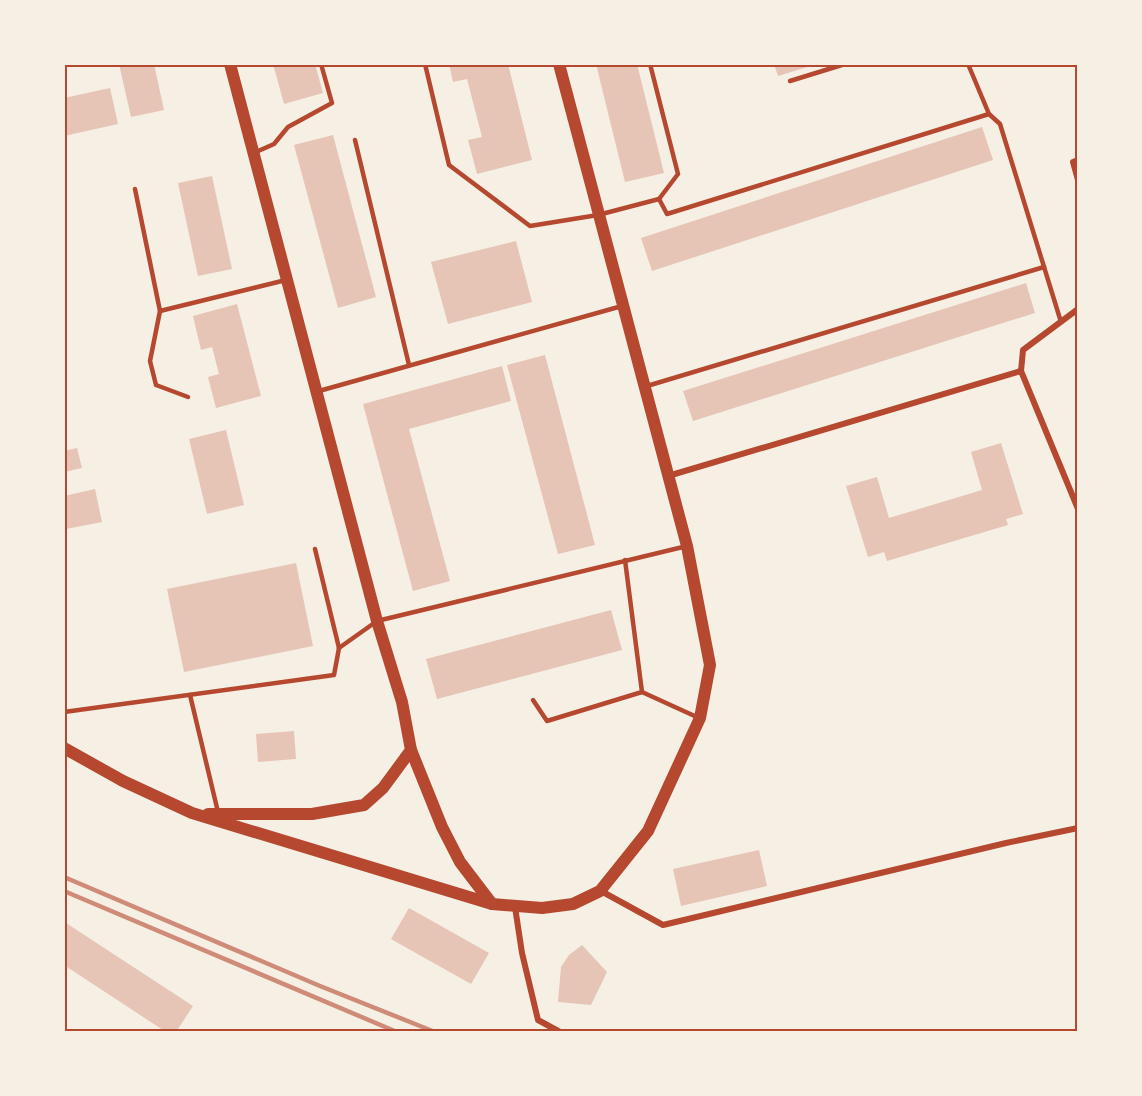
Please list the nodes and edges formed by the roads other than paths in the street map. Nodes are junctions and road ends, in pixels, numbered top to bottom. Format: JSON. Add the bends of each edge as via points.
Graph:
{"nodes":[{"id":1,"x":230,"y":64,"type":"edge"},
{"id":2,"x":321,"y":64,"type":"edge"},
{"id":3,"x":425,"y":64,"type":"edge"},
{"id":4,"x":559,"y":64,"type":"edge"},
{"id":5,"x":650,"y":64,"type":"edge"},
{"id":6,"x":845,"y":64,"type":"edge"},
{"id":7,"x":968,"y":64,"type":"edge"},
{"id":8,"x":790,"y":81,"type":"dead end"},
{"id":9,"x":989,"y":114,"type":"junction"},
{"id":10,"x":355,"y":140,"type":"dead end"},
{"id":11,"x":254,"y":153,"type":"junction"},
{"id":12,"x":1077,"y":160,"type":"edge"},
{"id":13,"x":1077,"y":180,"type":"edge"},
{"id":14,"x":135,"y":189,"type":"dead end"},
{"id":15,"x":659,"y":199,"type":"junction"},
{"id":16,"x":598,"y":214,"type":"junction"},
{"id":17,"x":1044,"y":267,"type":"junction"},
{"id":18,"x":286,"y":280,"type":"junction"},
{"id":19,"x":622,"y":306,"type":"junction"},
{"id":20,"x":1077,"y":309,"type":"edge"},
{"id":21,"x":160,"y":311,"type":"junction"},
{"id":22,"x":1061,"y":322,"type":"junction"},
{"id":23,"x":409,"y":365,"type":"junction"},
{"id":24,"x":1022,"y":371,"type":"junction"},
{"id":25,"x":644,"y":387,"type":"junction"},
{"id":26,"x":316,"y":392,"type":"junction"},
{"id":27,"x":188,"y":397,"type":"dead end"},
{"id":28,"x":668,"y":476,"type":"junction"},
{"id":29,"x":1077,"y":509,"type":"edge"},
{"id":30,"x":687,"y":546,"type":"junction"},
{"id":31,"x":315,"y":549,"type":"dead end"},
{"id":32,"x":625,"y":560,"type":"junction"},
{"id":33,"x":377,"y":621,"type":"junction"},
{"id":34,"x":339,"y":648,"type":"junction"},
{"id":35,"x":642,"y":692,"type":"junction"},
{"id":36,"x":190,"y":695,"type":"junction"},
{"id":37,"x":533,"y":700,"type":"dead end"},
{"id":38,"x":64,"y":712,"type":"edge"},
{"id":39,"x":700,"y":718,"type":"junction"},
{"id":40,"x":64,"y":748,"type":"edge"},
{"id":41,"x":411,"y":750,"type":"junction"},
{"id":42,"x":192,"y":813,"type":"junction"},
{"id":43,"x":219,"y":814,"type":"junction"},
{"id":44,"x":1077,"y":828,"type":"edge"},
{"id":45,"x":600,"y":891,"type":"junction"},
{"id":46,"x":492,"y":904,"type":"junction"},
{"id":47,"x":515,"y":907,"type":"junction"},
{"id":48,"x":560,"y":1032,"type":"edge"}],
"edges":[{"from":1,"to":11,"type":"main road"},
{"from":2,"to":11,"type":"lane","via":[[332,103],[288,127],[274,144]]},
{"from":3,"to":16,"type":"lane","via":[[449,165],[530,226]]},
{"from":4,"to":16,"type":"main road"},
{"from":5,"to":15,"type":"lane","via":[[678,174]]},
{"from":6,"to":8,"type":"lane"},
{"from":7,"to":9,"type":"lane"},
{"from":9,"to":15,"type":"lane","via":[[667,214]]},
{"from":9,"to":17,"type":"lane","via":[[1000,124]]},
{"from":10,"to":23,"type":"lane"},
{"from":11,"to":18,"type":"main road"},
{"from":12,"to":13,"type":"street","via":[[1073,162]]},
{"from":14,"to":21,"type":"lane"},
{"from":15,"to":16,"type":"lane"},
{"from":16,"to":19,"type":"main road"},
{"from":17,"to":22,"type":"lane"},
{"from":17,"to":25,"type":"lane"},
{"from":18,"to":21,"type":"lane"},
{"from":18,"to":26,"type":"main road"},
{"from":19,"to":23,"type":"lane"},
{"from":19,"to":25,"type":"main road"},
{"from":20,"to":22,"type":"street"},
{"from":21,"to":27,"type":"lane","via":[[150,361],[156,386]]},
{"from":22,"to":24,"type":"street","via":[[1023,350]]},
{"from":23,"to":26,"type":"lane"},
{"from":24,"to":28,"type":"street"},
{"from":24,"to":29,"type":"street"},
{"from":25,"to":28,"type":"main road"},
{"from":26,"to":33,"type":"main road"},
{"from":28,"to":30,"type":"main road"},
{"from":30,"to":32,"type":"lane"},
{"from":30,"to":39,"type":"main road","via":[[710,665]]},
{"from":31,"to":34,"type":"lane"},
{"from":32,"to":33,"type":"lane"},
{"from":32,"to":35,"type":"lane"},
{"from":33,"to":34,"type":"lane"},
{"from":33,"to":41,"type":"main road","via":[[402,702]]},
{"from":34,"to":36,"type":"lane","via":[[334,675]]},
{"from":35,"to":37,"type":"lane","via":[[548,721]]},
{"from":35,"to":39,"type":"lane"},
{"from":36,"to":38,"type":"lane"},
{"from":36,"to":43,"type":"lane"},
{"from":39,"to":45,"type":"main road","via":[[648,831]]},
{"from":40,"to":42,"type":"main road"},
{"from":41,"to":43,"type":"main road","via":[[364,806],[312,814]]},
{"from":41,"to":46,"type":"main road","via":[[460,862]]},
{"from":42,"to":43,"type":"main road"},
{"from":42,"to":46,"type":"main road"},
{"from":44,"to":45,"type":"street","via":[[663,925]]},
{"from":45,"to":47,"type":"main road","via":[[573,904]]},
{"from":46,"to":47,"type":"main road"},
{"from":47,"to":48,"type":"street","via":[[538,1020]]}]}
